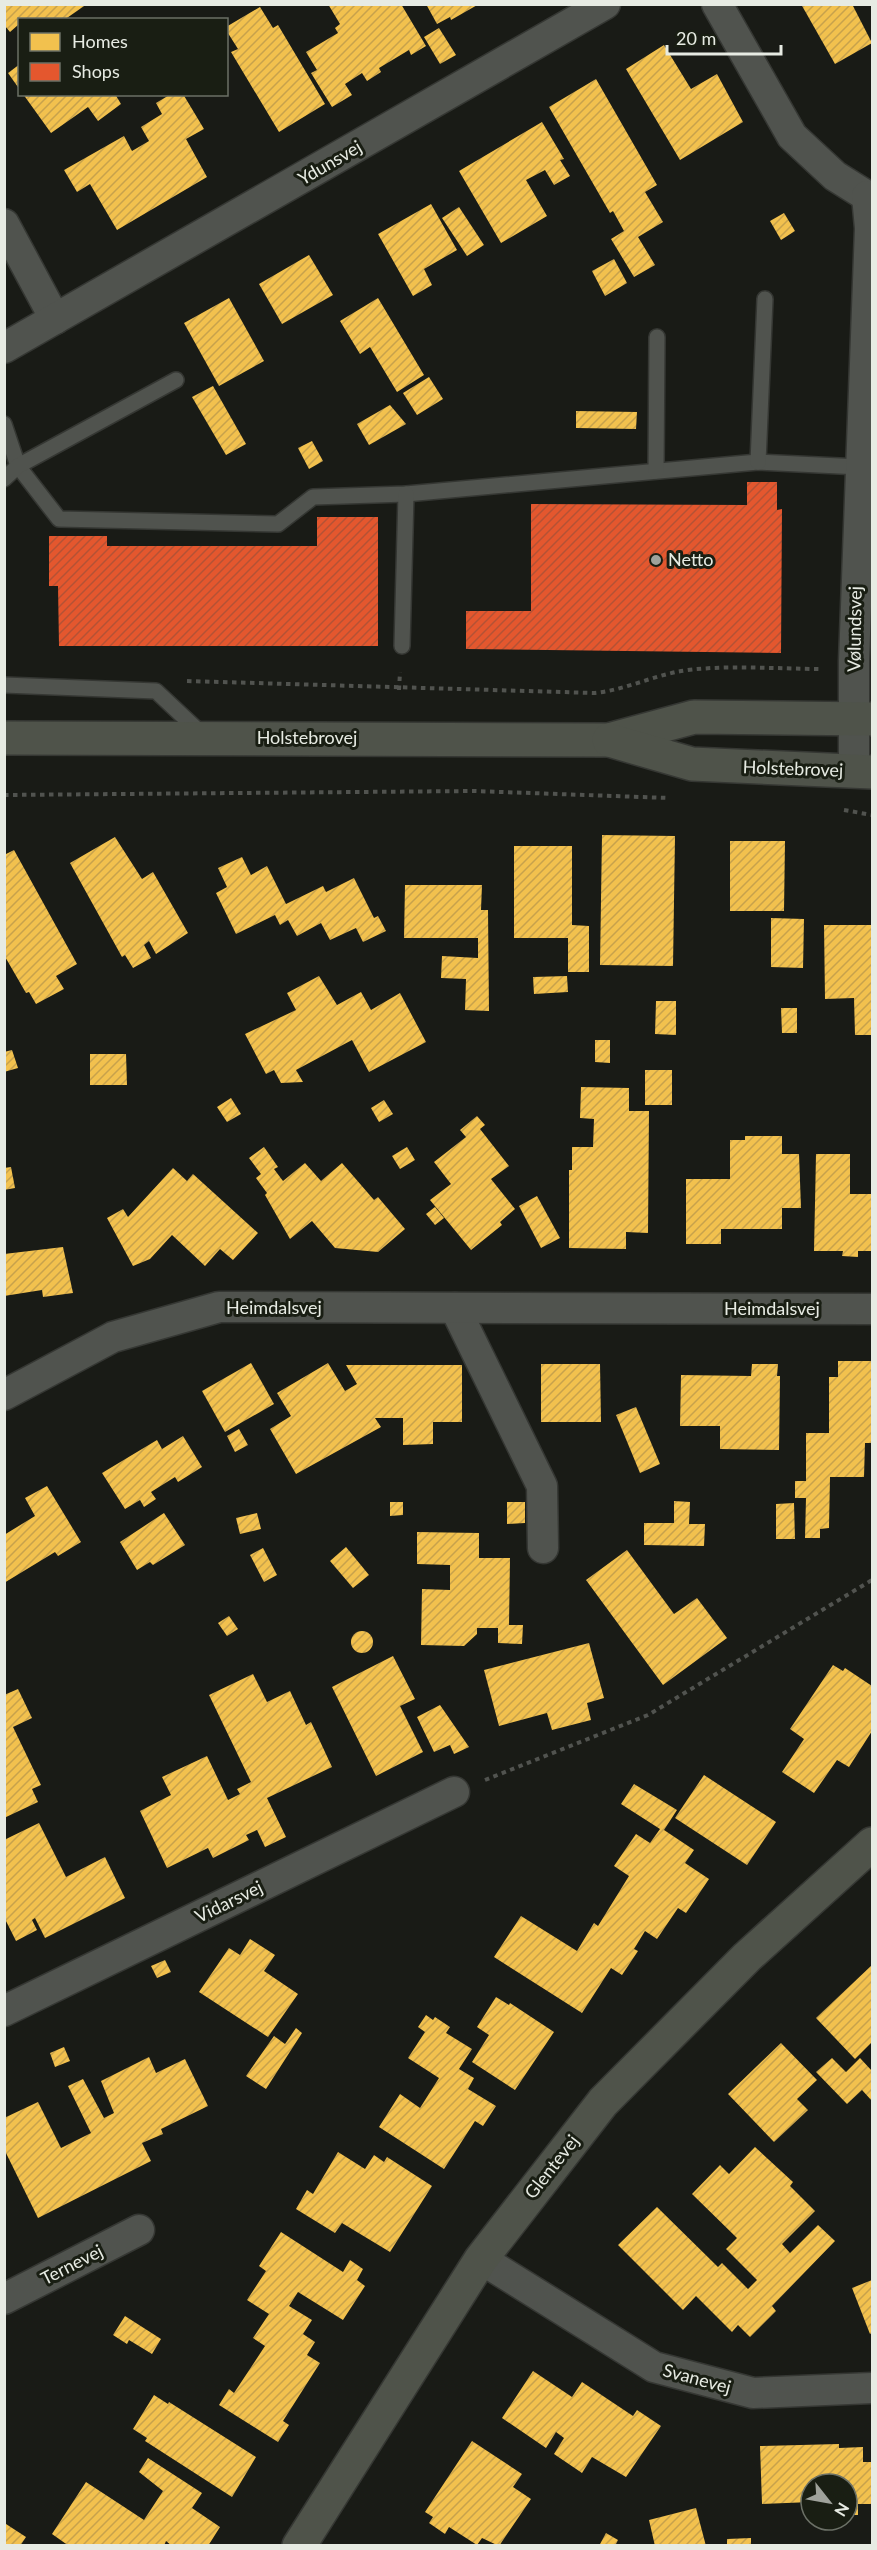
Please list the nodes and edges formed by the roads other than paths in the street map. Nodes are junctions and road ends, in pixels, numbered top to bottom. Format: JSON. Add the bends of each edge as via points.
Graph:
{"nodes":[{"id":1,"x":605,"y":4,"type":"edge"},
{"id":2,"x":717,"y":4,"type":"edge"},
{"id":3,"x":870,"y":195,"type":"edge"},
{"id":4,"x":4,"y":224,"type":"edge"},
{"id":5,"x":765,"y":299,"type":"dead end"},
{"id":6,"x":55,"y":319,"type":"junction"},
{"id":7,"x":657,"y":337,"type":"dead end"},
{"id":8,"x":4,"y":348,"type":"edge"},
{"id":9,"x":176,"y":380,"type":"dead end"},
{"id":10,"x":4,"y":424,"type":"edge"},
{"id":11,"x":758,"y":462,"type":"junction"},
{"id":12,"x":18,"y":466,"type":"junction"},
{"id":13,"x":861,"y":466,"type":"junction"},
{"id":14,"x":656,"y":471,"type":"junction"},
{"id":15,"x":4,"y":479,"type":"edge"},
{"id":16,"x":406,"y":494,"type":"junction"},
{"id":17,"x":402,"y":646,"type":"dead end"},
{"id":18,"x":4,"y":685,"type":"edge"},
{"id":19,"x":862,"y":719,"type":"edge"},
{"id":20,"x":4,"y":738,"type":"edge"},
{"id":21,"x":206,"y":738,"type":"junction"},
{"id":22,"x":609,"y":740,"type":"junction"},
{"id":23,"x":863,"y":772,"type":"edge"},
{"id":24,"x":455,"y":1308,"type":"junction"},
{"id":25,"x":873,"y":1309,"type":"edge"},
{"id":26,"x":4,"y":1395,"type":"edge"},
{"id":27,"x":543,"y":1548,"type":"dead end"},
{"id":28,"x":454,"y":1792,"type":"road end"},
{"id":29,"x":873,"y":1844,"type":"edge"},
{"id":30,"x":4,"y":2011,"type":"edge"},
{"id":31,"x":139,"y":2230,"type":"dead end"},
{"id":32,"x":481,"y":2259,"type":"junction"},
{"id":33,"x":4,"y":2299,"type":"edge"},
{"id":34,"x":873,"y":2388,"type":"edge"},
{"id":35,"x":299,"y":2546,"type":"edge"}],
"edges":[{"from":1,"to":6,"type":"street","name":"Ydunsvej"},
{"from":2,"to":3,"type":"street","name":"Vølundsvej","via":[[792,136],[835,176]]},
{"from":3,"to":13,"type":"street","name":"Vølundsvej"},
{"from":4,"to":6,"type":"street"},
{"from":5,"to":11,"type":"lane"},
{"from":6,"to":8,"type":"street","name":"Ydunsvej"},
{"from":7,"to":14,"type":"lane"},
{"from":9,"to":12,"type":"lane"},
{"from":10,"to":12,"type":"lane"},
{"from":11,"to":13,"type":"lane"},
{"from":11,"to":14,"type":"lane"},
{"from":12,"to":15,"type":"lane"},
{"from":12,"to":16,"type":"lane","via":[[59,519],[278,524],[313,497]]},
{"from":13,"to":19,"type":"street","name":"Vølundsvej","via":[[855,669]]},
{"from":14,"to":16,"type":"lane"},
{"from":16,"to":17,"type":"lane"},
{"from":18,"to":21,"type":"lane","via":[[156,691]]},
{"from":19,"to":22,"type":"main road","name":"Holstebrovej","via":[[694,717]]},
{"from":19,"to":23,"type":"street","name":"Vølundsvej"},
{"from":20,"to":21,"type":"main road","name":"Holstebrovej"},
{"from":21,"to":22,"type":"main road","name":"Holstebrovej"},
{"from":22,"to":23,"type":"main road","name":"Holstebrovej","via":[[692,764]]},
{"from":24,"to":25,"type":"street","name":"Heimdalsvej"},
{"from":24,"to":26,"type":"street","name":"Heimdalsvej","via":[[219,1308],[113,1337]]},
{"from":24,"to":27,"type":"street","via":[[542,1486]]},
{"from":28,"to":30,"type":"street","name":"Vidarsvej"},
{"from":29,"to":32,"type":"main road","name":"Glentevej","via":[[747,1957],[603,2102]]},
{"from":31,"to":33,"type":"street","name":"Ternevej"},
{"from":32,"to":34,"type":"street","name":"Svanevej","via":[[654,2367],[753,2393]]},
{"from":32,"to":35,"type":"main road","name":"Glentevej"}]}
